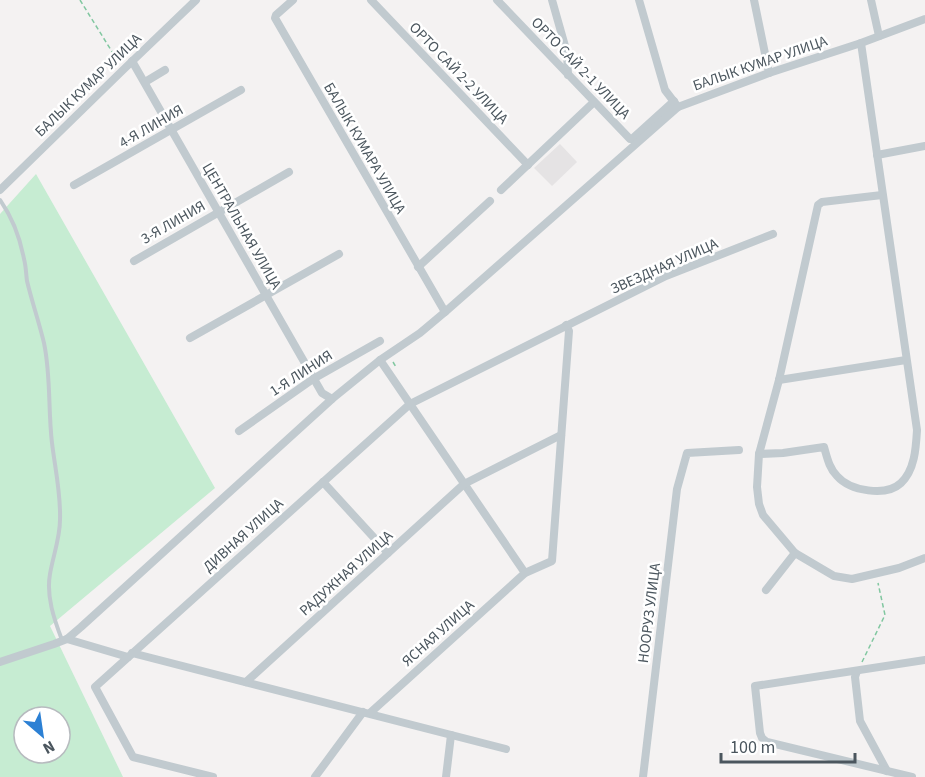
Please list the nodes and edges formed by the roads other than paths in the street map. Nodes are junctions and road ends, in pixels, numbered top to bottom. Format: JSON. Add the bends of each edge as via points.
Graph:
{"nodes":[{"id":1,"x":196,"y":0,"type":"edge"},
{"id":2,"x":292,"y":0,"type":"edge"},
{"id":3,"x":371,"y":0,"type":"edge"},
{"id":4,"x":497,"y":0,"type":"edge"},
{"id":5,"x":552,"y":0,"type":"edge"},
{"id":6,"x":639,"y":0,"type":"edge"},
{"id":7,"x":754,"y":0,"type":"edge"},
{"id":8,"x":871,"y":0,"type":"edge"},
{"id":9,"x":925,"y":19,"type":"edge"},
{"id":10,"x":879,"y":36,"type":"junction"},
{"id":11,"x":861,"y":43,"type":"junction"},
{"id":12,"x":132,"y":61,"type":"junction"},
{"id":13,"x":165,"y":70,"type":"dead end"},
{"id":14,"x":769,"y":73,"type":"junction"},
{"id":15,"x":568,"y":75,"type":"junction"},
{"id":16,"x":145,"y":82,"type":"junction"},
{"id":17,"x":241,"y":90,"type":"dead end"},
{"id":18,"x":594,"y":102,"type":"junction"},
{"id":19,"x":676,"y":104,"type":"junction"},
{"id":20,"x":171,"y":130,"type":"junction"},
{"id":21,"x":925,"y":146,"type":"edge"},
{"id":22,"x":877,"y":155,"type":"junction"},
{"id":23,"x":528,"y":165,"type":"junction"},
{"id":24,"x":289,"y":172,"type":"dead end"},
{"id":25,"x":74,"y":185,"type":"dead end"},
{"id":26,"x":0,"y":190,"type":"edge"},
{"id":27,"x":501,"y":190,"type":"dead end"},
{"id":28,"x":882,"y":195,"type":"junction"},
{"id":29,"x":0,"y":200,"type":"edge"},
{"id":30,"x":490,"y":201,"type":"dead end"},
{"id":31,"x":218,"y":212,"type":"junction"},
{"id":32,"x":773,"y":234,"type":"dead end"},
{"id":33,"x":339,"y":254,"type":"dead end"},
{"id":34,"x":134,"y":261,"type":"dead end"},
{"id":35,"x":418,"y":267,"type":"junction"},
{"id":36,"x":266,"y":295,"type":"junction"},
{"id":37,"x":445,"y":312,"type":"junction"},
{"id":38,"x":566,"y":326,"type":"junction"},
{"id":39,"x":190,"y":338,"type":"dead end"},
{"id":40,"x":380,"y":341,"type":"dead end"},
{"id":41,"x":380,"y":360,"type":"junction"},
{"id":42,"x":906,"y":360,"type":"junction"},
{"id":43,"x":313,"y":379,"type":"junction"},
{"id":44,"x":778,"y":380,"type":"junction"},
{"id":45,"x":332,"y":399,"type":"junction"},
{"id":46,"x":410,"y":404,"type":"junction"},
{"id":47,"x":921,"y":430,"type":"edge"},
{"id":48,"x":239,"y":431,"type":"dead end"},
{"id":49,"x":561,"y":435,"type":"junction"},
{"id":50,"x":739,"y":450,"type":"dead end"},
{"id":51,"x":759,"y":454,"type":"junction"},
{"id":52,"x":323,"y":482,"type":"junction"},
{"id":53,"x":464,"y":484,"type":"junction"},
{"id":54,"x":388,"y":553,"type":"junction"},
{"id":55,"x":795,"y":553,"type":"junction"},
{"id":56,"x":925,"y":558,"type":"edge"},
{"id":57,"x":525,"y":573,"type":"junction"},
{"id":58,"x":766,"y":590,"type":"dead end"},
{"id":59,"x":64,"y":640,"type":"junction"},
{"id":60,"x":130,"y":655,"type":"junction"},
{"id":61,"x":925,"y":660,"type":"edge"},
{"id":62,"x":0,"y":662,"type":"edge"},
{"id":63,"x":857,"y":670,"type":"junction"},
{"id":64,"x":246,"y":682,"type":"junction"},
{"id":65,"x":366,"y":712,"type":"junction"},
{"id":66,"x":451,"y":735,"type":"junction"},
{"id":67,"x":506,"y":749,"type":"dead end"},
{"id":68,"x":887,"y":771,"type":"junction"},
{"id":69,"x":213,"y":777,"type":"edge"},
{"id":70,"x":315,"y":777,"type":"edge"},
{"id":71,"x":446,"y":777,"type":"edge"},
{"id":72,"x":643,"y":777,"type":"edge"},
{"id":73,"x":912,"y":777,"type":"edge"}],
"edges":[{"from":1,"to":12,"type":"street","name":"БАЛЫК КУМАР УЛИЦА"},
{"from":2,"to":35,"type":"street","name":"БАЛЫК КУМАРА УЛИЦА","via":[[275,18]]},
{"from":3,"to":23,"type":"street","name":"ОРТО САЙ 2-2 УЛИЦА"},
{"from":4,"to":15,"type":"street","name":"ОРТО САЙ 2-1 УЛИЦА"},
{"from":5,"to":15,"type":"street","via":[[567,53]]},
{"from":6,"to":19,"type":"street","via":[[665,90]]},
{"from":7,"to":14,"type":"street"},
{"from":8,"to":10,"type":"street"},
{"from":9,"to":10,"type":"street","name":"БАЛЫК КУМАР УЛИЦА"},
{"from":10,"to":11,"type":"street","name":"БАЛЫК КУМАР УЛИЦА"},
{"from":11,"to":14,"type":"street","name":"БАЛЫК КУМАР УЛИЦА"},
{"from":11,"to":22,"type":"street"},
{"from":12,"to":16,"type":"street","name":"ЦЕНТРАЛЬНАЯ УЛИЦА"},
{"from":12,"to":26,"type":"street","name":"БАЛЫК КУМАР УЛИЦА"},
{"from":13,"to":16,"type":"street"},
{"from":14,"to":19,"type":"street","name":"БАЛЫК КУМАР УЛИЦА"},
{"from":15,"to":18,"type":"street","name":"ОРТО САЙ 2-1 УЛИЦА"},
{"from":16,"to":20,"type":"street","name":"ЦЕНТРАЛЬНАЯ УЛИЦА"},
{"from":17,"to":20,"type":"street","name":"4-Я ЛИНИЯ"},
{"from":18,"to":19,"type":"street","name":"ОРТО САЙ 2-1 УЛИЦА","via":[[631,139]]},
{"from":18,"to":23,"type":"street"},
{"from":19,"to":37,"type":"street"},
{"from":20,"to":25,"type":"street","name":"4-Я ЛИНИЯ"},
{"from":20,"to":31,"type":"street","name":"ЦЕНТРАЛЬНАЯ УЛИЦА"},
{"from":21,"to":22,"type":"street"},
{"from":22,"to":28,"type":"street"},
{"from":23,"to":27,"type":"street"},
{"from":24,"to":31,"type":"street","name":"3-Я ЛИНИЯ"},
{"from":28,"to":42,"type":"street"},
{"from":28,"to":44,"type":"street","via":[[818,205]]},
{"from":29,"to":59,"type":"lane","via":[[21,246],[44,343],[60,521],[50,575],[51,608]]},
{"from":30,"to":35,"type":"street"},
{"from":31,"to":34,"type":"street","name":"3-Я ЛИНИЯ"},
{"from":31,"to":36,"type":"street","name":"ЦЕНТРАЛЬНАЯ УЛИЦА"},
{"from":32,"to":38,"type":"street","name":"ЗВЕЗДНАЯ УЛИЦА","via":[[666,276]]},
{"from":33,"to":36,"type":"street"},
{"from":35,"to":37,"type":"street","name":"БАЛЫК КУМАРА УЛИЦА"},
{"from":36,"to":39,"type":"street"},
{"from":36,"to":43,"type":"street","name":"ЦЕНТРАЛЬНАЯ УЛИЦА"},
{"from":37,"to":41,"type":"street"},
{"from":38,"to":46,"type":"street","name":"ЗВЕЗДНАЯ УЛИЦА"},
{"from":38,"to":49,"type":"street","via":[[569,331]]},
{"from":40,"to":43,"type":"street","name":"1-Я ЛИНИЯ"},
{"from":41,"to":45,"type":"street"},
{"from":41,"to":46,"type":"street"},
{"from":42,"to":44,"type":"street"},
{"from":42,"to":47,"type":"street"},
{"from":43,"to":45,"type":"street","name":"ЦЕНТРАЛЬНАЯ УЛИЦА","via":[[322,393]]},
{"from":43,"to":48,"type":"street","name":"1-Я ЛИНИЯ"},
{"from":44,"to":51,"type":"street"},
{"from":45,"to":59,"type":"street"},
{"from":46,"to":52,"type":"street","name":"ДИВНАЯ УЛИЦА"},
{"from":46,"to":53,"type":"street"},
{"from":47,"to":51,"type":"street","via":[[907,477],[900,485],[882,491],[844,484],[828,463],[824,447]]},
{"from":49,"to":53,"type":"street"},
{"from":49,"to":57,"type":"street","via":[[552,561]]},
{"from":50,"to":72,"type":"street","name":"НООРУЗ УЛИЦА","via":[[687,453],[677,489]]},
{"from":51,"to":55,"type":"street","via":[[757,487],[763,515]]},
{"from":52,"to":54,"type":"street"},
{"from":52,"to":60,"type":"street","name":"ДИВНАЯ УЛИЦА"},
{"from":53,"to":54,"type":"street","name":"РАДУЖНАЯ УЛИЦА"},
{"from":53,"to":57,"type":"street"},
{"from":54,"to":64,"type":"street","name":"РАДУЖНАЯ УЛИЦА"},
{"from":55,"to":56,"type":"street","via":[[834,576],[852,579]]},
{"from":55,"to":58,"type":"street"},
{"from":57,"to":65,"type":"street","name":"ЯСНАЯ УЛИЦА"},
{"from":59,"to":60,"type":"street"},
{"from":59,"to":62,"type":"street"},
{"from":60,"to":64,"type":"street"},
{"from":60,"to":69,"type":"street","name":"ДИВНАЯ УЛИЦА","via":[[95,687],[133,757]]},
{"from":61,"to":63,"type":"street"},
{"from":63,"to":68,"type":"street","via":[[860,721]]},
{"from":63,"to":68,"type":"street","via":[[755,686],[760,733],[766,741]]},
{"from":64,"to":65,"type":"street"},
{"from":65,"to":66,"type":"street"},
{"from":65,"to":70,"type":"street","name":"ЯСНАЯ УЛИЦА"},
{"from":66,"to":67,"type":"street"},
{"from":66,"to":71,"type":"street"},
{"from":68,"to":73,"type":"street"}]}
